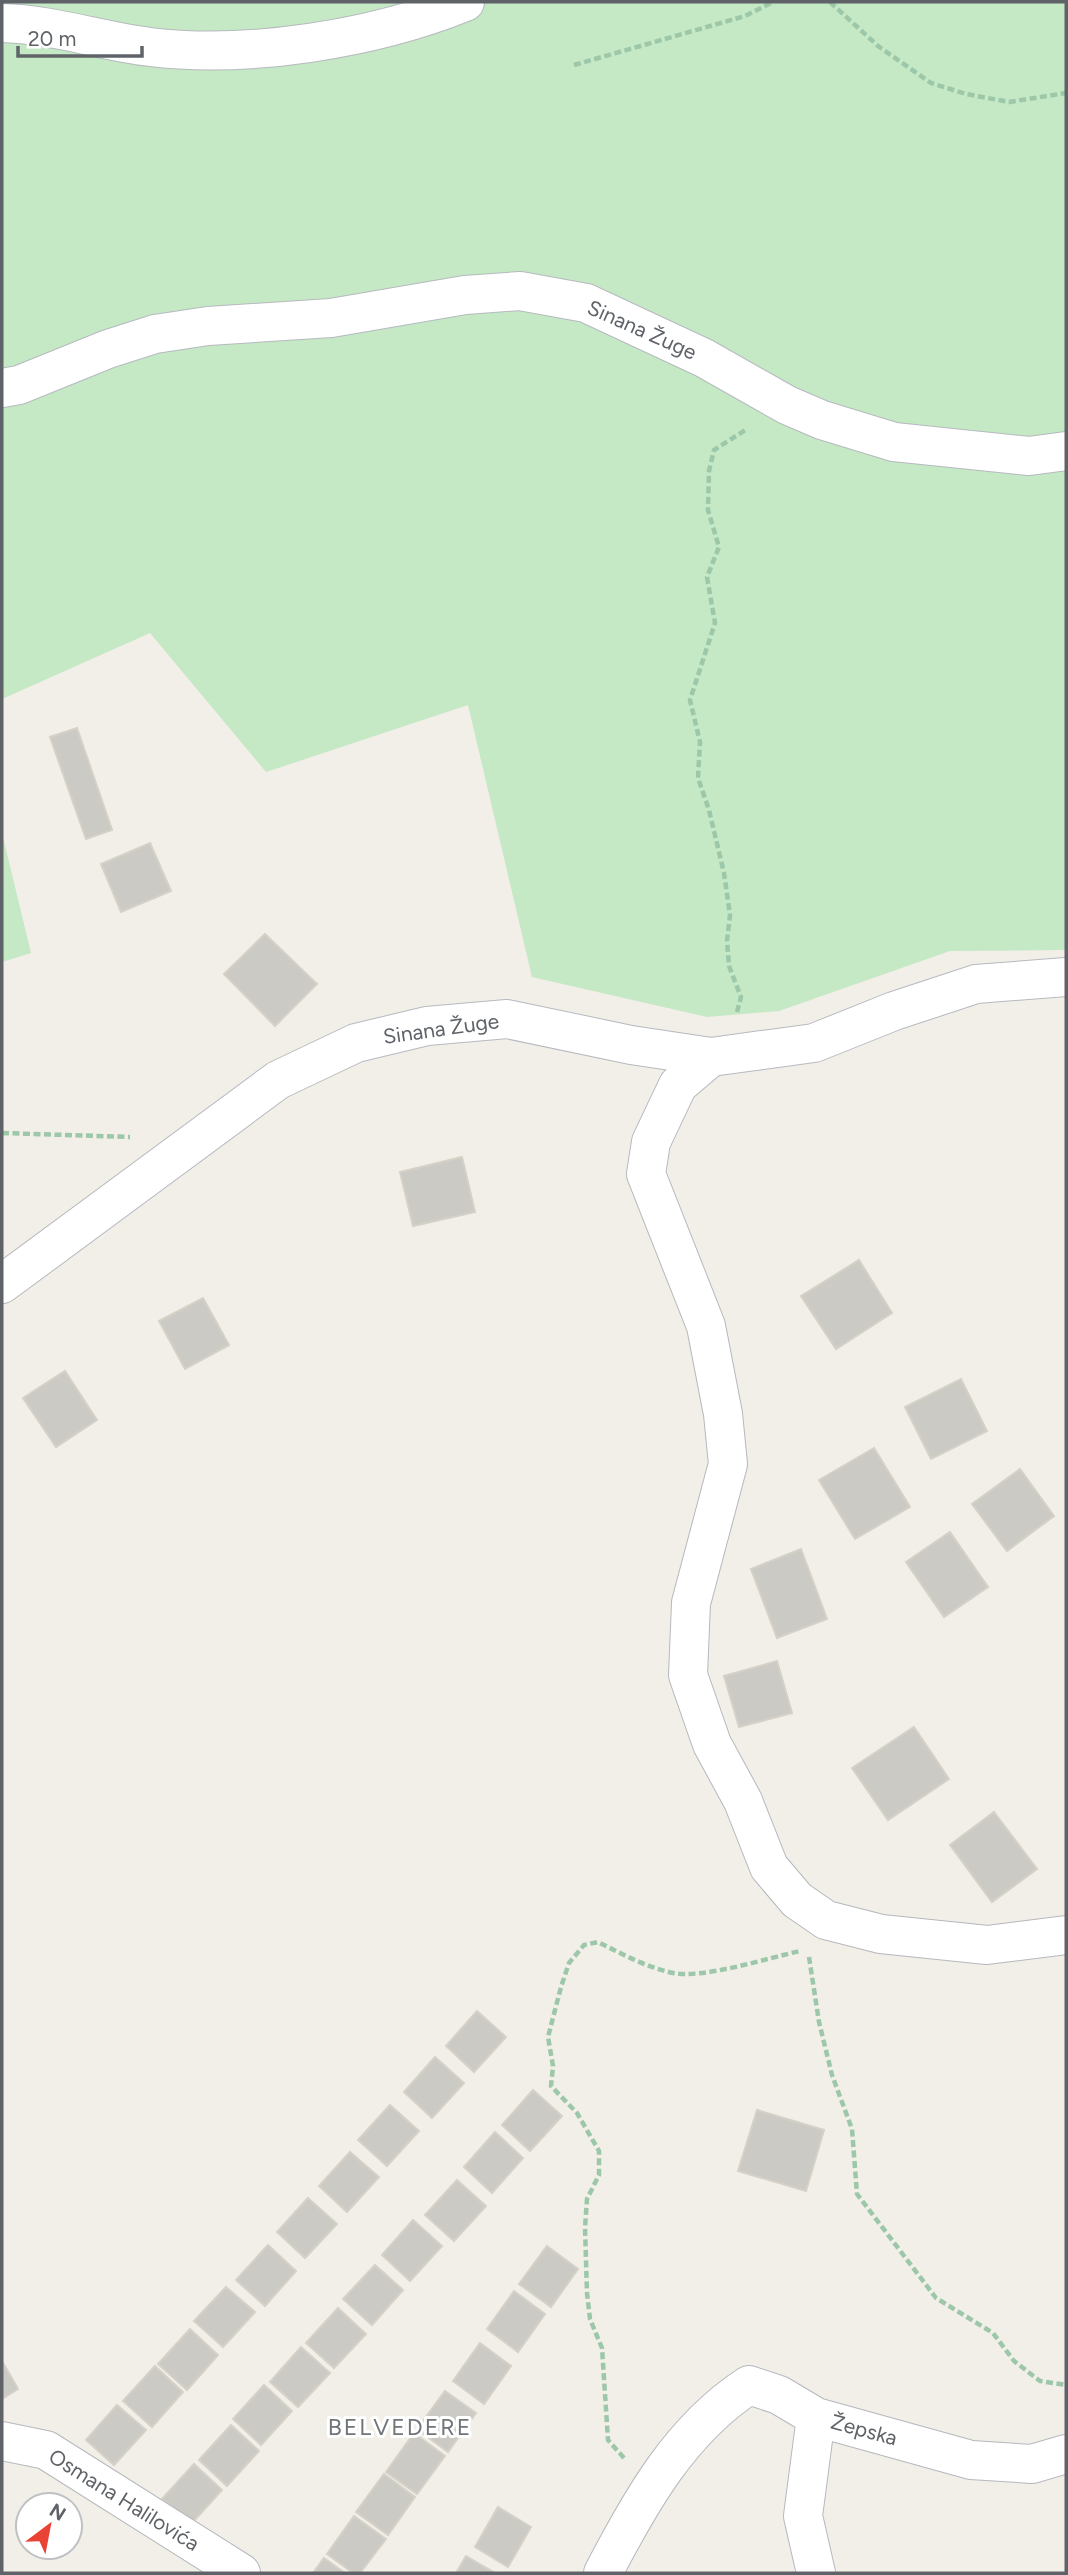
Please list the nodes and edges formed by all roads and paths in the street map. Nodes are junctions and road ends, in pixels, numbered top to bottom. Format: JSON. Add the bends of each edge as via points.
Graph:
{"nodes":[{"id":1,"x":773,"y":2,"type":"edge"},
{"id":2,"x":830,"y":2,"type":"edge"},
{"id":3,"x":462,"y":3,"type":"edge"},
{"id":4,"x":2,"y":23,"type":"edge"},
{"id":5,"x":574,"y":65,"type":"dead end"},
{"id":6,"x":1066,"y":93,"type":"edge"},
{"id":7,"x":2,"y":388,"type":"edge"},
{"id":8,"x":787,"y":405,"type":"junction"},
{"id":9,"x":1066,"y":451,"type":"edge"},
{"id":10,"x":1066,"y":977,"type":"edge"},
{"id":11,"x":710,"y":1057,"type":"junction"},
{"id":12,"x":2,"y":1133,"type":"edge"},
{"id":13,"x":176,"y":1156,"type":"junction"},
{"id":14,"x":2,"y":1284,"type":"edge"},
{"id":15,"x":1066,"y":1935,"type":"edge"},
{"id":16,"x":1066,"y":2385,"type":"edge"},
{"id":17,"x":816,"y":2417,"type":"junction"},
{"id":18,"x":2,"y":2441,"type":"edge"},
{"id":19,"x":1066,"y":2454,"type":"edge"},
{"id":20,"x":632,"y":2518,"type":"junction"},
{"id":21,"x":241,"y":2573,"type":"edge"},
{"id":22,"x":603,"y":2573,"type":"edge"},
{"id":23,"x":816,"y":2573,"type":"edge"}],
"edges":[{"from":1,"to":5,"type":"path","via":[[745,16]]},
{"from":2,"to":6,"type":"path","via":[[878,46],[931,83],[1009,102]]},
{"from":3,"to":4,"type":"main road","via":[[378,30],[226,51],[149,47]]},
{"from":7,"to":8,"type":"main road","name":"Sinana Žuge","via":[[155,334],[331,318],[465,295],[520,291],[586,303],[704,358]]},
{"from":8,"to":9,"type":"main road","name":"Sinana Žuge","via":[[894,442],[1030,456]]},
{"from":8,"to":11,"type":"path","via":[[715,450],[709,471],[708,510],[719,547],[706,577],[715,623],[690,700],[700,742],[698,778],[724,873],[730,915],[729,966],[741,997],[734,1025]]},
{"from":10,"to":11,"type":"main road","name":"Sinana Žuge","via":[[976,984],[814,1043]]},
{"from":11,"to":13,"type":"main road","name":"Sinana Žuge","via":[[508,1019],[427,1026],[356,1043],[278,1080]]},
{"from":11,"to":15,"type":"main road","via":[[678,1085],[651,1142],[646,1174],[706,1326],[723,1414],[728,1464],[691,1603],[688,1675],[712,1744],[743,1801],[769,1867],[797,1900],[826,1920],[881,1934],[987,1945]]},
{"from":12,"to":13,"type":"path","via":[[139,1138]]},
{"from":13,"to":14,"type":"main road","name":"Sinana Žuge"},
{"from":16,"to":20,"type":"path","via":[[1040,2381],[1014,2361],[993,2333],[936,2298],[857,2194],[852,2129],[819,2022],[808,1949],[716,1971],[675,1973],[628,1958],[598,1942],[584,1945],[569,1963],[548,2037],[551,2087],[577,2113],[599,2151],[599,2175],[587,2199],[584,2228],[587,2293],[590,2319],[602,2348],[608,2440],[628,2463],[624,2479]]},
{"from":17,"to":19,"type":"main road","name":"Žepska","via":[[971,2460],[1032,2464]]},
{"from":17,"to":20,"type":"main road","via":[[779,2395],[749,2385],[696,2429],[652,2483]]},
{"from":17,"to":23,"type":"main road","name":"Žepska","via":[[803,2516]]},
{"from":18,"to":21,"type":"main road","name":"Osmana Halilovića","via":[[46,2451]]},
{"from":20,"to":22,"type":"main road"}]}
